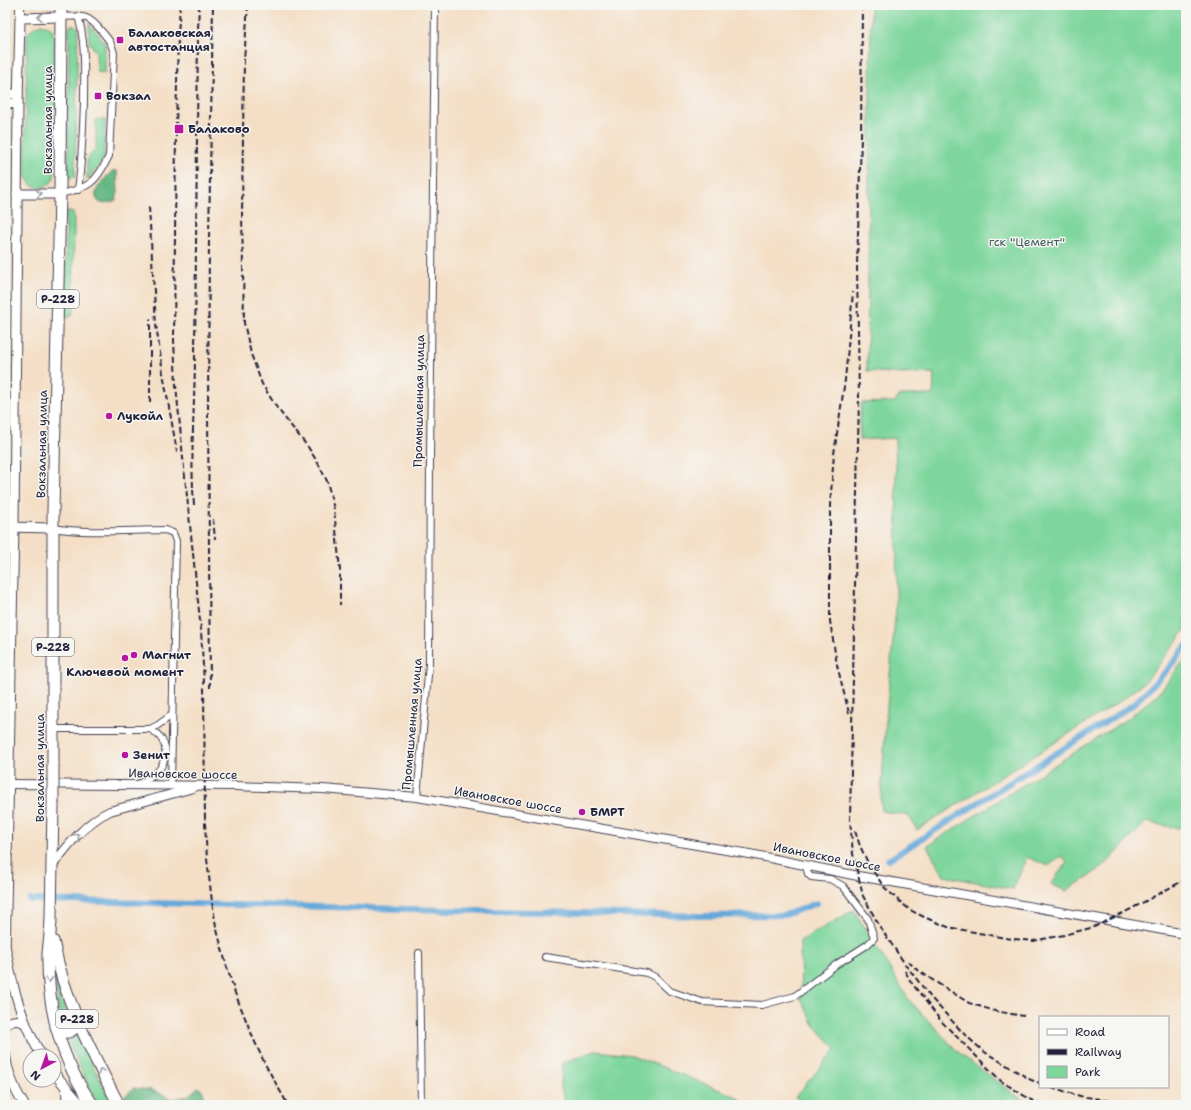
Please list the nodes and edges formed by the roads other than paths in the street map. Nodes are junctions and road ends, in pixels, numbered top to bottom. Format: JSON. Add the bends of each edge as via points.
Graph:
{"nodes":[{"id":1,"x":20,"y":5,"type":"edge"},
{"id":2,"x":61,"y":5,"type":"edge"},
{"id":3,"x":435,"y":5,"type":"edge"},
{"id":4,"x":78,"y":16,"type":"junction"},
{"id":5,"x":61,"y":17,"type":"junction"},
{"id":6,"x":20,"y":18,"type":"junction"},
{"id":7,"x":5,"y":94,"type":"edge"},
{"id":8,"x":18,"y":99,"type":"junction"},
{"id":9,"x":5,"y":103,"type":"edge"},
{"id":10,"x":78,"y":190,"type":"junction"},
{"id":11,"x":18,"y":194,"type":"junction"},
{"id":12,"x":60,"y":194,"type":"junction"},
{"id":13,"x":9,"y":527,"type":"edge"},
{"id":14,"x":53,"y":528,"type":"junction"},
{"id":15,"x":172,"y":715,"type":"junction"},
{"id":16,"x":53,"y":729,"type":"junction"},
{"id":17,"x":150,"y":729,"type":"junction"},
{"id":18,"x":8,"y":784,"type":"junction"},
{"id":19,"x":136,"y":785,"type":"junction"},
{"id":20,"x":171,"y":785,"type":"junction"},
{"id":21,"x":200,"y":786,"type":"junction"},
{"id":22,"x":417,"y":797,"type":"junction"},
{"id":23,"x":6,"y":799,"type":"edge"},
{"id":24,"x":52,"y":866,"type":"junction"},
{"id":25,"x":806,"y":866,"type":"junction"},
{"id":26,"x":51,"y":927,"type":"junction"},
{"id":27,"x":1186,"y":934,"type":"edge"},
{"id":28,"x":5,"y":947,"type":"edge"},
{"id":29,"x":419,"y":953,"type":"dead end"},
{"id":30,"x":5,"y":957,"type":"edge"},
{"id":31,"x":545,"y":957,"type":"dead end"},
{"id":32,"x":78,"y":1022,"type":"junction"},
{"id":33,"x":25,"y":1023,"type":"junction"},
{"id":34,"x":5,"y":1025,"type":"edge"},
{"id":35,"x":56,"y":1027,"type":"junction"},
{"id":36,"x":38,"y":1048,"type":"edge"},
{"id":37,"x":5,"y":1053,"type":"edge"},
{"id":38,"x":62,"y":1083,"type":"edge"},
{"id":39,"x":66,"y":1088,"type":"junction"},
{"id":40,"x":24,"y":1105,"type":"edge"},
{"id":41,"x":65,"y":1105,"type":"edge"},
{"id":42,"x":81,"y":1105,"type":"edge"},
{"id":43,"x":93,"y":1105,"type":"edge"},
{"id":44,"x":119,"y":1105,"type":"edge"},
{"id":45,"x":421,"y":1105,"type":"edge"}],
"edges":[{"from":1,"to":6,"type":"street"},
{"from":2,"to":5,"type":"highway","name":"Вокзальная улица","number":"Р-228"},
{"from":3,"to":22,"type":"street","name":"Промышленная улица","via":[[429,664]]},
{"from":4,"to":5,"type":"street"},
{"from":4,"to":10,"type":"street","via":[[82,29],[84,70],[82,161]]},
{"from":4,"to":10,"type":"street","via":[[94,22],[111,43],[114,52],[109,156],[96,178]]},
{"from":5,"to":6,"type":"main road","one_way":true},
{"from":5,"to":12,"type":"highway","name":"Вокзальная улица","number":"Р-228"},
{"from":6,"to":8,"type":"main road"},
{"from":7,"to":8,"type":"main road"},
{"from":8,"to":9,"type":"main road"},
{"from":8,"to":11,"type":"main road"},
{"from":10,"to":12,"type":"street"},
{"from":11,"to":12,"type":"main road","one_way":true},
{"from":11,"to":13,"type":"main road"},
{"from":12,"to":14,"type":"highway","name":"Вокзальная улица","number":"Р-228"},
{"from":13,"to":14,"type":"main road"},
{"from":13,"to":18,"type":"main road"},
{"from":14,"to":15,"type":"street","via":[[165,530],[173,533],[176,541]]},
{"from":14,"to":16,"type":"highway","name":"Вокзальная улица","number":"Р-228"},
{"from":15,"to":17,"type":"street"},
{"from":15,"to":20,"type":"street"},
{"from":16,"to":17,"type":"street"},
{"from":16,"to":24,"type":"highway","name":"Вокзальная улица","number":"Р-228","bridge":true},
{"from":17,"to":19,"type":"street","via":[[159,736],[165,746],[166,756],[153,776]]},
{"from":18,"to":19,"type":"street","name":"Ивановское шоссе"},
{"from":18,"to":23,"type":"main road"},
{"from":19,"to":20,"type":"street","name":"Ивановское шоссе"},
{"from":20,"to":21,"type":"street","name":"Ивановское шоссе"},
{"from":21,"to":22,"type":"street","name":"Ивановское шоссе","via":[[323,789]]},
{"from":24,"to":21,"type":"street","one_way":true,"via":[[76,836],[101,815]]},
{"from":22,"to":25,"type":"street","name":"Ивановское шоссе"},
{"from":23,"to":28,"type":"main road"},
{"from":24,"to":26,"type":"highway","name":"Вокзальная улица","number":"Р-228"},
{"from":25,"to":27,"type":"street","name":"Ивановское шоссе"},
{"from":25,"to":31,"type":"street","via":[[811,877],[830,879],[843,886],[868,920],[874,938],[795,996],[762,1005],[702,1002],[670,991],[647,973]]},
{"from":26,"to":32,"type":"highway","number":"Р-228","via":[[57,960]]},
{"from":26,"to":35,"type":"highway","number":"Р-228","one_way":true,"via":[[49,980]]},
{"from":28,"to":30,"type":"main road"},
{"from":28,"to":33,"type":"main road","via":[[12,982]]},
{"from":29,"to":45,"type":"street"},
{"from":32,"to":35,"type":"highway","via":[[70,1032],[61,1031]]},
{"from":44,"to":32,"type":"highway","number":"Р-228","one_way":true},
{"from":33,"to":34,"type":"main road","via":[[14,1020]]},
{"from":33,"to":36,"type":"main road"},
{"from":35,"to":43,"type":"highway","number":"Р-228","via":[[70,1066]]},
{"from":37,"to":40,"type":"main road","via":[[13,1085]]},
{"from":38,"to":39,"type":"main road"},
{"from":39,"to":41,"type":"main road"},
{"from":39,"to":42,"type":"main road"}]}
